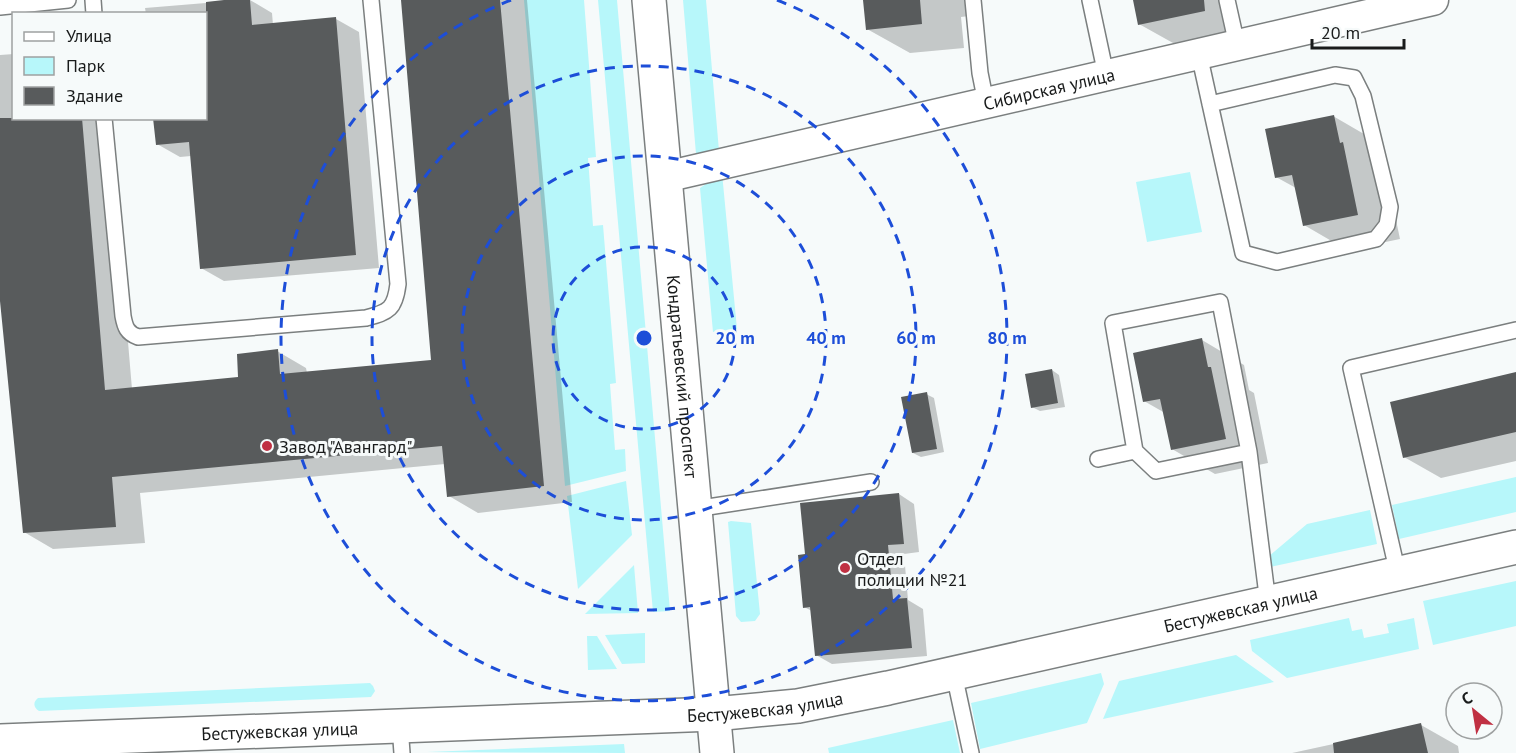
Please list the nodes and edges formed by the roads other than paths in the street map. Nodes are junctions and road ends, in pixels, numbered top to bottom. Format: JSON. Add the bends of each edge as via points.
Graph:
{"nodes":[{"id":1,"x":68,"y":0,"type":"edge"},
{"id":2,"x":371,"y":0,"type":"edge"},
{"id":3,"x":650,"y":0,"type":"edge"},
{"id":4,"x":973,"y":0,"type":"edge"},
{"id":5,"x":1090,"y":0,"type":"edge"},
{"id":6,"x":1227,"y":0,"type":"edge"},
{"id":7,"x":1433,"y":0,"type":"edge"},
{"id":8,"x":0,"y":7,"type":"edge"},
{"id":9,"x":1237,"y":45,"type":"junction"},
{"id":10,"x":1199,"y":54,"type":"junction"},
{"id":11,"x":1106,"y":75,"type":"junction"},
{"id":12,"x":986,"y":103,"type":"junction"},
{"id":13,"x":1210,"y":104,"type":"junction"},
{"id":14,"x":104,"y":120,"type":"edge"},
{"id":15,"x":665,"y":177,"type":"junction"},
{"id":16,"x":1516,"y":330,"type":"edge"},
{"id":17,"x":1135,"y":451,"type":"junction"},
{"id":18,"x":1249,"y":452,"type":"junction"},
{"id":19,"x":1098,"y":459,"type":"dead end"},
{"id":20,"x":871,"y":482,"type":"dead end"},
{"id":21,"x":695,"y":509,"type":"junction"},
{"id":22,"x":1516,"y":547,"type":"edge"},
{"id":23,"x":1398,"y":574,"type":"junction"},
{"id":24,"x":1268,"y":603,"type":"junction"},
{"id":25,"x":954,"y":674,"type":"junction"},
{"id":26,"x":714,"y":714,"type":"junction"},
{"id":27,"x":401,"y":739,"type":"edge"},
{"id":28,"x":0,"y":741,"type":"edge"},
{"id":29,"x":717,"y":753,"type":"edge"},
{"id":30,"x":971,"y":753,"type":"edge"}],
"edges":[{"from":1,"to":8,"type":"lane"},
{"from":2,"to":14,"type":"lane","via":[[398,285],[390,308],[380,314],[201,333],[131,335],[123,315]]},
{"from":3,"to":15,"type":"street","name":"Кондратьевский проспект"},
{"from":4,"to":12,"type":"lane"},
{"from":5,"to":11,"type":"lane"},
{"from":6,"to":9,"type":"lane"},
{"from":7,"to":9,"type":"street","name":"Сибирская улица"},
{"from":9,"to":10,"type":"street","name":"Сибирская улица"},
{"from":10,"to":11,"type":"street","name":"Сибирская улица"},
{"from":10,"to":13,"type":"lane"},
{"from":11,"to":12,"type":"street","name":"Сибирская улица"},
{"from":12,"to":15,"type":"street","name":"Сибирская улица"},
{"from":13,"to":13,"type":"lane","via":[[1243,252],[1277,262],[1376,239],[1387,225],[1390,207],[1363,96],[1354,78],[1335,75]]},
{"from":15,"to":21,"type":"street","name":"Кондратьевский проспект"},
{"from":16,"to":23,"type":"lane","via":[[1352,368]]},
{"from":17,"to":18,"type":"lane","via":[[1156,471]]},
{"from":17,"to":18,"type":"lane","via":[[1113,323],[1220,302]]},
{"from":17,"to":19,"type":"lane"},
{"from":18,"to":24,"type":"lane"},
{"from":20,"to":21,"type":"lane"},
{"from":21,"to":26,"type":"street","name":"Кондратьевский проспект"},
{"from":22,"to":23,"type":"street","name":"Бестужевская улица"},
{"from":23,"to":24,"type":"street","name":"Бестужевская улица"},
{"from":24,"to":25,"type":"street","name":"Бестужевская улица"},
{"from":25,"to":26,"type":"street","name":"Бестужевская улица","via":[[798,706]]},
{"from":25,"to":30,"type":"lane"},
{"from":26,"to":27,"type":"street","name":"Бестужевская улица"},
{"from":26,"to":29,"type":"street","name":"Кондратьевский проспект"},
{"from":27,"to":28,"type":"street","name":"Бестужевская улица"}]}
